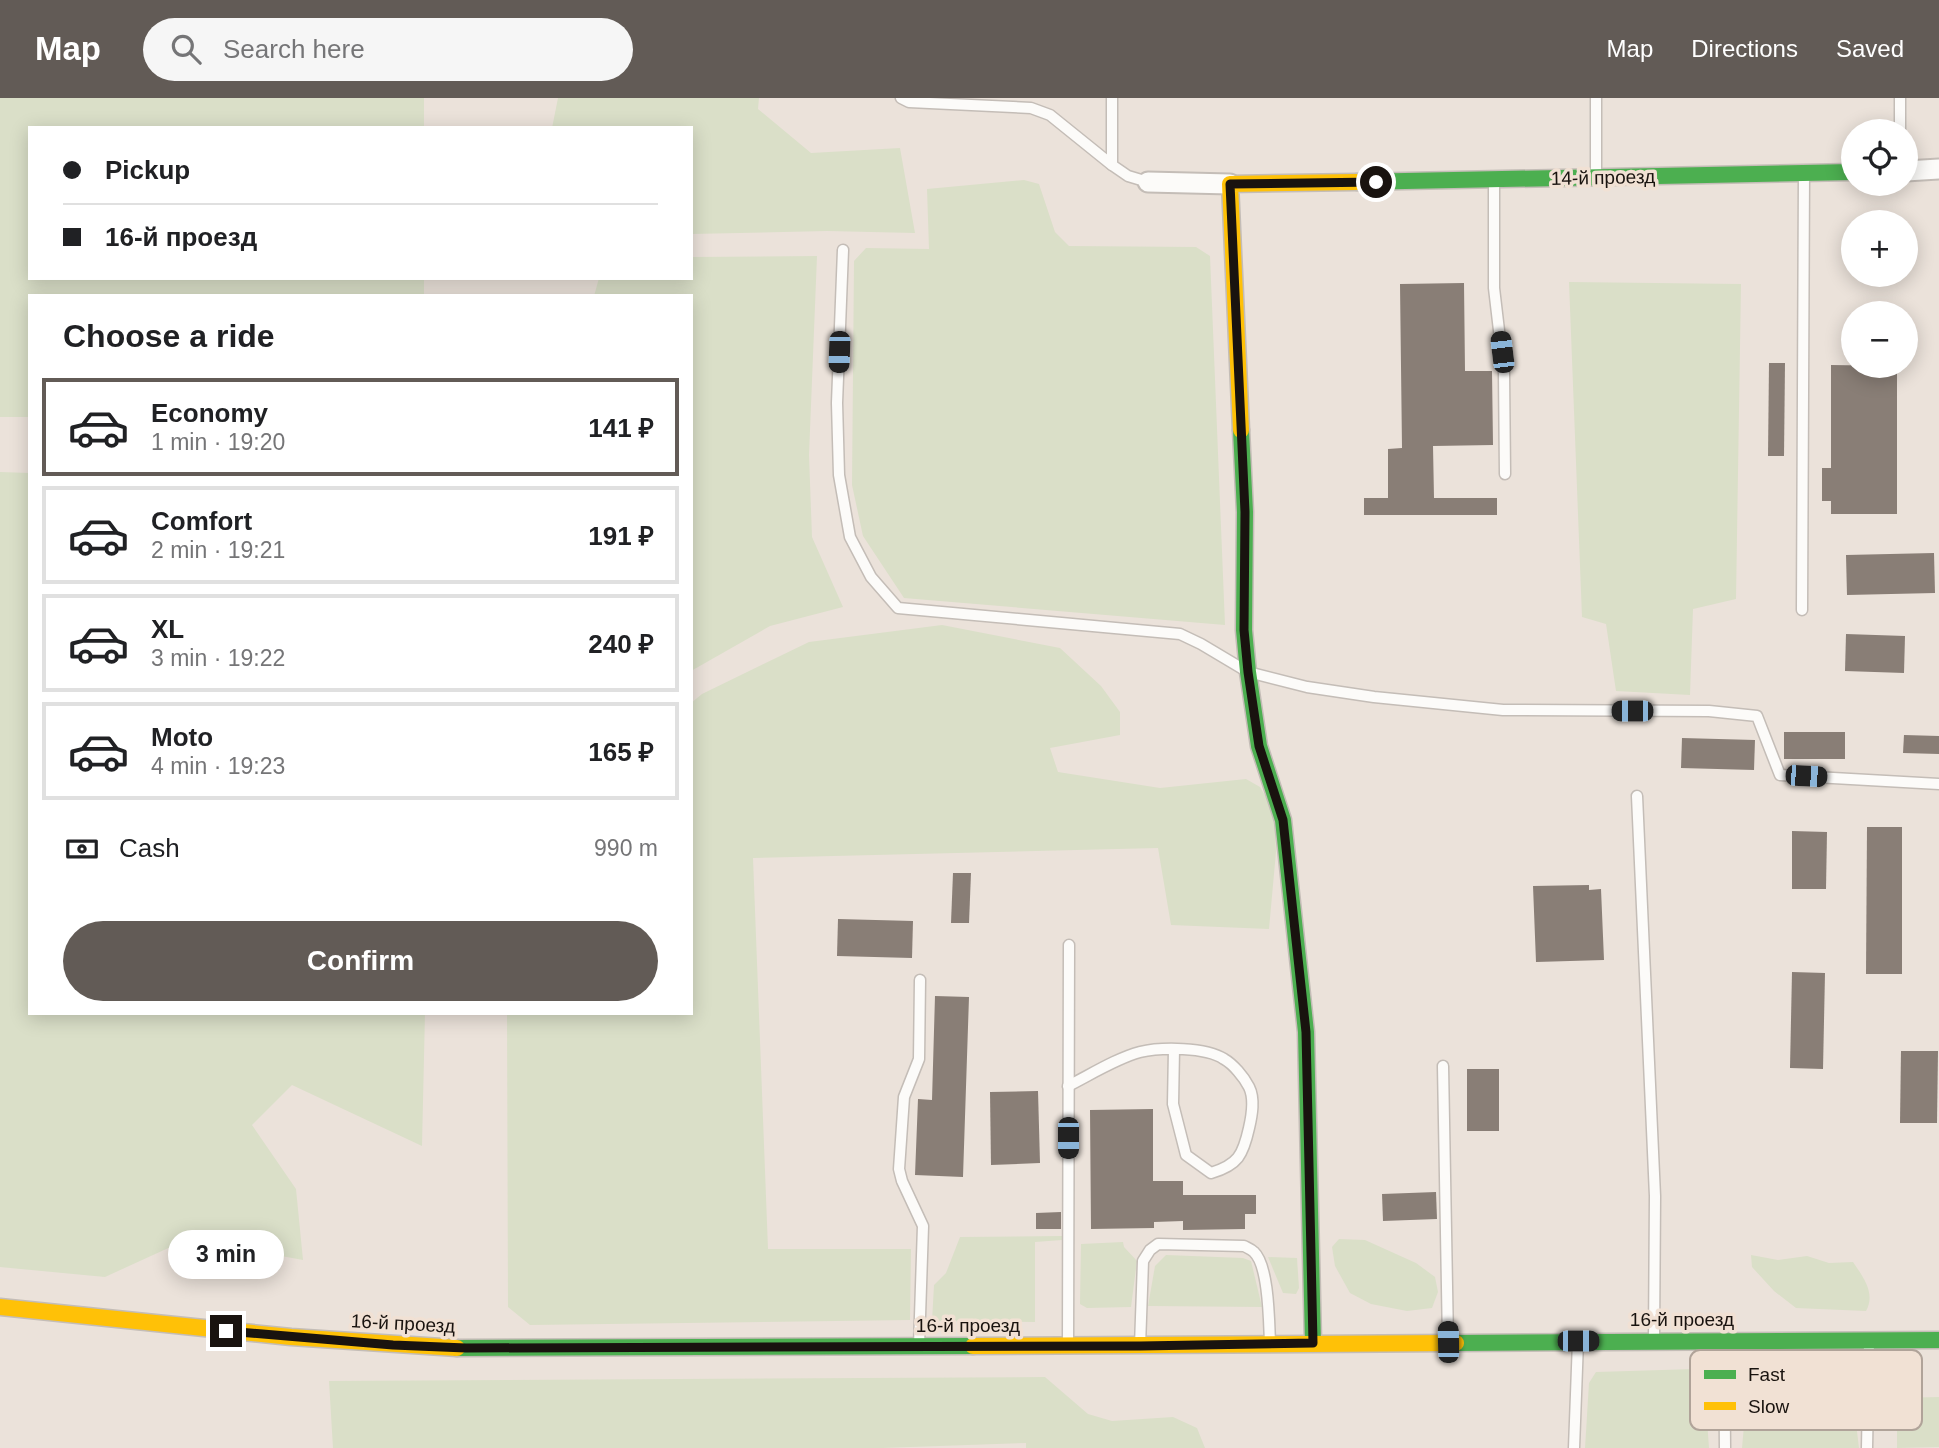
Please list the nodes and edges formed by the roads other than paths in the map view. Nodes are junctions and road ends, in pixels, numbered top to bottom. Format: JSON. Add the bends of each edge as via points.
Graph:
{"nodes":[{"id":1,"x":901,"y":98,"type":"edge"},
{"id":2,"x":1112,"y":98,"type":"edge"},
{"id":3,"x":1596,"y":98,"type":"edge"},
{"id":4,"x":1900,"y":98,"type":"edge"},
{"id":5,"x":1900,"y":119,"type":"edge"},
{"id":6,"x":1112,"y":165,"type":"junction"},
{"id":7,"x":1939,"y":169,"type":"edge"},
{"id":8,"x":1918,"y":170,"type":"edge"},
{"id":9,"x":1841,"y":172,"type":"edge"},
{"id":10,"x":1804,"y":173,"type":"junction"},
{"id":11,"x":1596,"y":177,"type":"junction"},
{"id":12,"x":1494,"y":179,"type":"junction"},
{"id":13,"x":1148,"y":182,"type":"joint"},
{"id":14,"x":1230,"y":184,"type":"junction"},
{"id":15,"x":844,"y":250,"type":"dead end"},
{"id":16,"x":1505,"y":474,"type":"dead end"},
{"id":17,"x":1802,"y":610,"type":"dead end"},
{"id":18,"x":1248,"y":672,"type":"junction"},
{"id":19,"x":1939,"y":784,"type":"edge"},
{"id":20,"x":1637,"y":796,"type":"dead end"},
{"id":21,"x":1069,"y":944,"type":"dead end"},
{"id":22,"x":920,"y":980,"type":"dead end"},
{"id":23,"x":1174,"y":1049,"type":"junction"},
{"id":24,"x":1443,"y":1066,"type":"dead end"},
{"id":25,"x":1068,"y":1086,"type":"junction"},
{"id":26,"x":0,"y":1307,"type":"edge"},
{"id":27,"x":1654,"y":1340,"type":"junction"},
{"id":28,"x":1724,"y":1340,"type":"junction"},
{"id":29,"x":1869,"y":1340,"type":"junction"},
{"id":30,"x":1939,"y":1340,"type":"edge"},
{"id":31,"x":1578,"y":1341,"type":"junction"},
{"id":32,"x":1448,"y":1342,"type":"junction"},
{"id":33,"x":1313,"y":1343,"type":"junction"},
{"id":34,"x":1270,"y":1344,"type":"junction"},
{"id":35,"x":919,"y":1346,"type":"junction"},
{"id":36,"x":1068,"y":1346,"type":"junction"},
{"id":37,"x":1140,"y":1346,"type":"junction"},
{"id":38,"x":1724,"y":1350,"type":"edge"},
{"id":39,"x":1869,"y":1350,"type":"edge"},
{"id":40,"x":1725,"y":1430,"type":"edge"},
{"id":41,"x":1867,"y":1430,"type":"edge"},
{"id":42,"x":1574,"y":1448,"type":"edge"},
{"id":43,"x":1725,"y":1448,"type":"edge"},
{"id":44,"x":1867,"y":1448,"type":"edge"}],
"edges":[{"from":1,"to":6,"type":"lane","via":[[1031,108],[1050,115]]},
{"from":2,"to":6,"type":"lane"},
{"from":3,"to":11,"type":"lane"},
{"from":4,"to":5,"type":"lane"},
{"from":6,"to":13,"type":"lane"},
{"from":7,"to":8,"type":"street"},
{"from":9,"to":10,"type":"street","name":"14-й проезд"},
{"from":10,"to":11,"type":"street","name":"14-й проезд"},
{"from":10,"to":17,"type":"lane"},
{"from":11,"to":12,"type":"street","name":"14-й проезд"},
{"from":12,"to":14,"type":"street","name":"14-й проезд"},
{"from":12,"to":16,"type":"lane","via":[[1494,288],[1504,373]]},
{"from":13,"to":14,"type":"street"},
{"from":14,"to":18,"type":"street"},
{"from":15,"to":18,"type":"lane","via":[[837,403],[839,475],[850,537],[871,577],[898,608],[1180,634]]},
{"from":18,"to":19,"type":"lane","via":[[1374,697],[1503,710],[1709,711],[1757,716],[1780,775]]},
{"from":18,"to":33,"type":"street","via":[[1259,746],[1283,820],[1303,995]]},
{"from":20,"to":27,"type":"lane","via":[[1654,1196]]},
{"from":21,"to":25,"type":"lane"},
{"from":22,"to":35,"type":"lane","via":[[919,1059],[904,1097],[899,1169],[923,1226]]},
{"from":23,"to":23,"type":"lane","via":[[1224,1058],[1250,1088],[1253,1110],[1245,1149],[1229,1168],[1211,1173],[1186,1155],[1173,1104]]},
{"from":23,"to":25,"type":"lane","via":[[1138,1052]]},
{"from":24,"to":32,"type":"lane"},
{"from":25,"to":36,"type":"lane"},
{"from":26,"to":35,"type":"street","name":"16-й проезд","via":[[430,1347]]},
{"from":27,"to":28,"type":"street","name":"16-й проезд"},
{"from":27,"to":31,"type":"street","name":"16-й проезд"},
{"from":28,"to":29,"type":"street","name":"16-й проезд"},
{"from":28,"to":38,"type":"lane"},
{"from":29,"to":30,"type":"street","name":"16-й проезд"},
{"from":29,"to":39,"type":"lane"},
{"from":31,"to":32,"type":"street","name":"16-й проезд"},
{"from":31,"to":42,"type":"lane"},
{"from":32,"to":33,"type":"street","name":"16-й проезд"},
{"from":33,"to":34,"type":"street","name":"16-й проезд"},
{"from":34,"to":37,"type":"street","name":"16-й проезд"},
{"from":34,"to":37,"type":"lane","via":[[1266,1286],[1255,1252],[1244,1246],[1158,1244],[1143,1261]]},
{"from":35,"to":36,"type":"street","name":"16-й проезд"},
{"from":36,"to":37,"type":"street","name":"16-й проезд"},
{"from":40,"to":43,"type":"lane"},
{"from":41,"to":44,"type":"lane"}]}
